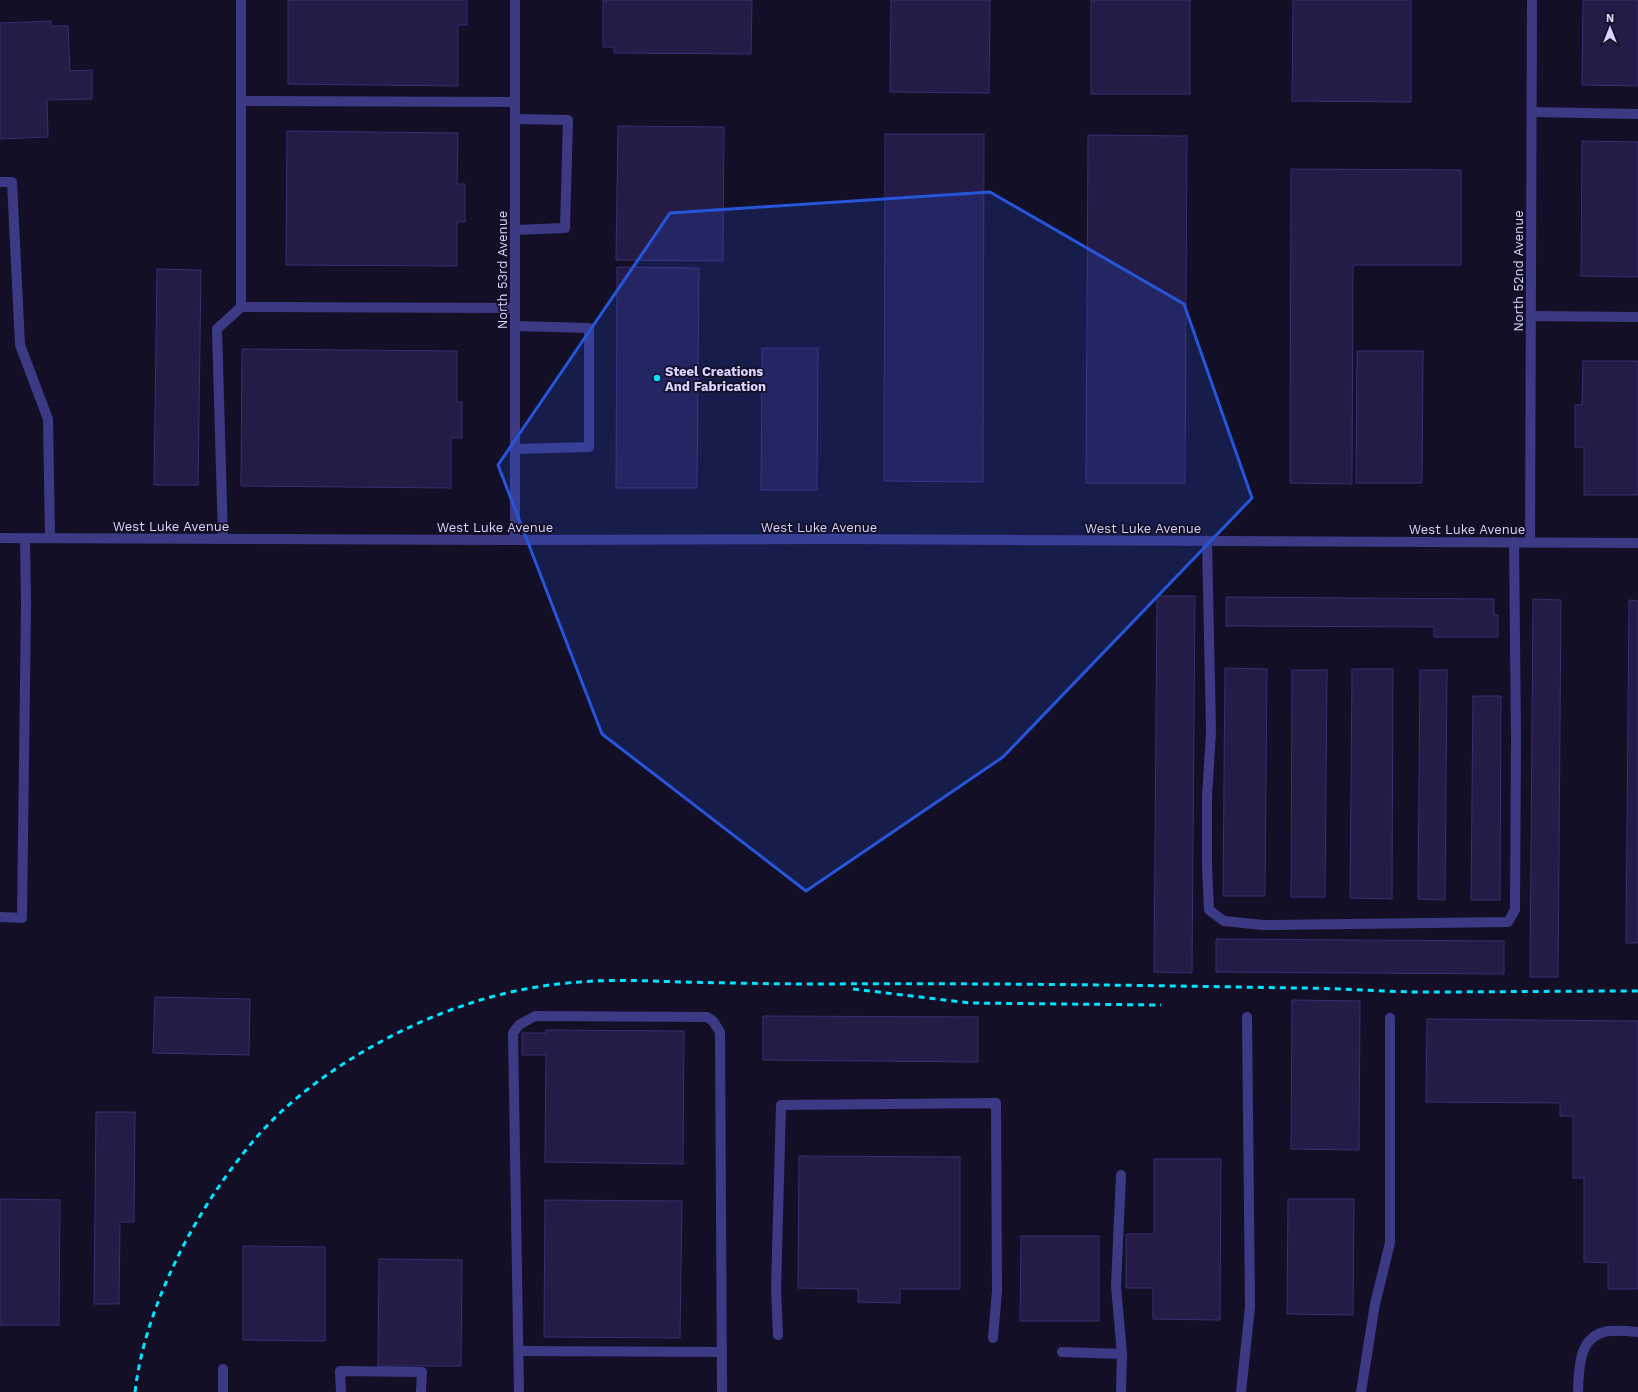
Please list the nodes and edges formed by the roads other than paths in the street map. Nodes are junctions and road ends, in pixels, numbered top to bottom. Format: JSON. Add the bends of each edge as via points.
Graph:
{"nodes":[{"id":1,"x":241,"y":0,"type":"edge"},
{"id":2,"x":515,"y":0,"type":"edge"},
{"id":3,"x":1532,"y":0,"type":"edge"},
{"id":4,"x":241,"y":101,"type":"junction"},
{"id":5,"x":515,"y":102,"type":"junction"},
{"id":6,"x":1532,"y":112,"type":"junction"},
{"id":7,"x":1638,"y":114,"type":"edge"},
{"id":8,"x":515,"y":119,"type":"junction"},
{"id":9,"x":0,"y":182,"type":"edge"},
{"id":10,"x":515,"y":230,"type":"junction"},
{"id":11,"x":241,"y":307,"type":"junction"},
{"id":12,"x":515,"y":308,"type":"junction"},
{"id":13,"x":1531,"y":316,"type":"junction"},
{"id":14,"x":1638,"y":317,"type":"edge"},
{"id":15,"x":515,"y":326,"type":"junction"},
{"id":16,"x":515,"y":449,"type":"junction"},
{"id":17,"x":0,"y":538,"type":"edge"},
{"id":18,"x":25,"y":538,"type":"junction"},
{"id":19,"x":50,"y":538,"type":"junction"},
{"id":20,"x":223,"y":539,"type":"junction"},
{"id":21,"x":515,"y":540,"type":"junction"},
{"id":22,"x":1207,"y":542,"type":"junction"},
{"id":23,"x":1514,"y":542,"type":"junction"},
{"id":24,"x":1530,"y":542,"type":"junction"},
{"id":25,"x":1638,"y":543,"type":"edge"},
{"id":26,"x":0,"y":917,"type":"edge"},
{"id":27,"x":1247,"y":1017,"type":"dead end"},
{"id":28,"x":1390,"y":1018,"type":"dead end"},
{"id":29,"x":1121,"y":1175,"type":"dead end"},
{"id":30,"x":1638,"y":1332,"type":"edge"},
{"id":31,"x":778,"y":1335,"type":"dead end"},
{"id":32,"x":993,"y":1338,"type":"dead end"},
{"id":33,"x":519,"y":1351,"type":"junction"},
{"id":34,"x":722,"y":1352,"type":"junction"},
{"id":35,"x":1062,"y":1352,"type":"dead end"},
{"id":36,"x":1122,"y":1354,"type":"junction"},
{"id":37,"x":223,"y":1369,"type":"dead end"},
{"id":38,"x":223,"y":1392,"type":"edge"},
{"id":39,"x":340,"y":1392,"type":"edge"},
{"id":40,"x":421,"y":1392,"type":"edge"},
{"id":41,"x":519,"y":1392,"type":"edge"},
{"id":42,"x":722,"y":1392,"type":"edge"},
{"id":43,"x":1121,"y":1392,"type":"edge"},
{"id":44,"x":1241,"y":1392,"type":"edge"},
{"id":45,"x":1361,"y":1392,"type":"edge"},
{"id":46,"x":1578,"y":1392,"type":"edge"}],
"edges":[{"from":1,"to":4,"type":"street"},
{"from":2,"to":5,"type":"street","name":"North 53rd Avenue"},
{"from":3,"to":6,"type":"street","name":"North 52nd Avenue"},
{"from":4,"to":5,"type":"street"},
{"from":4,"to":11,"type":"street"},
{"from":5,"to":8,"type":"street","name":"North 53rd Avenue"},
{"from":6,"to":7,"type":"street"},
{"from":6,"to":13,"type":"street","name":"North 52nd Avenue"},
{"from":8,"to":10,"type":"street","name":"North 53rd Avenue"},
{"from":8,"to":10,"type":"street","via":[[568,120],[565,228]]},
{"from":9,"to":19,"type":"street","via":[[12,182],[20,345],[48,418]]},
{"from":10,"to":12,"type":"street","name":"North 53rd Avenue"},
{"from":11,"to":12,"type":"street"},
{"from":11,"to":20,"type":"street","via":[[217,330]]},
{"from":12,"to":15,"type":"street","name":"North 53rd Avenue"},
{"from":13,"to":14,"type":"street"},
{"from":13,"to":24,"type":"street","name":"North 52nd Avenue"},
{"from":15,"to":16,"type":"street","name":"North 53rd Avenue"},
{"from":15,"to":16,"type":"street","via":[[589,328],[589,447]]},
{"from":16,"to":21,"type":"street","name":"North 53rd Avenue"},
{"from":17,"to":18,"type":"street","name":"West Luke Avenue"},
{"from":18,"to":19,"type":"street","name":"West Luke Avenue"},
{"from":18,"to":26,"type":"street","via":[[22,918]]},
{"from":19,"to":20,"type":"street","name":"West Luke Avenue"},
{"from":20,"to":21,"type":"street","name":"West Luke Avenue"},
{"from":21,"to":22,"type":"street","name":"West Luke Avenue"},
{"from":22,"to":23,"type":"street","name":"West Luke Avenue"},
{"from":22,"to":23,"type":"street","via":[[1211,732],[1207,797],[1207,866],[1210,910],[1224,921],[1263,925],[1508,922],[1515,910]]},
{"from":23,"to":24,"type":"street","name":"West Luke Avenue"},
{"from":24,"to":25,"type":"street","name":"West Luke Avenue"},
{"from":27,"to":44,"type":"street","via":[[1250,1307]]},
{"from":28,"to":45,"type":"street","via":[[1390,1243],[1375,1304]]},
{"from":29,"to":36,"type":"street","via":[[1116,1286]]},
{"from":30,"to":46,"type":"street","via":[[1608,1331],[1592,1338],[1582,1352]]},
{"from":31,"to":32,"type":"street","via":[[776,1290],[781,1105],[996,1103],[997,1291]]},
{"from":33,"to":34,"type":"street"},
{"from":33,"to":34,"type":"street","via":[[513,1033],[519,1025],[535,1016],[707,1017],[714,1021],[720,1032]]},
{"from":33,"to":41,"type":"street"},
{"from":34,"to":42,"type":"street"},
{"from":35,"to":36,"type":"street"},
{"from":36,"to":43,"type":"street"},
{"from":37,"to":38,"type":"street"},
{"from":39,"to":40,"type":"street","via":[[340,1371],[422,1372]]}]}
